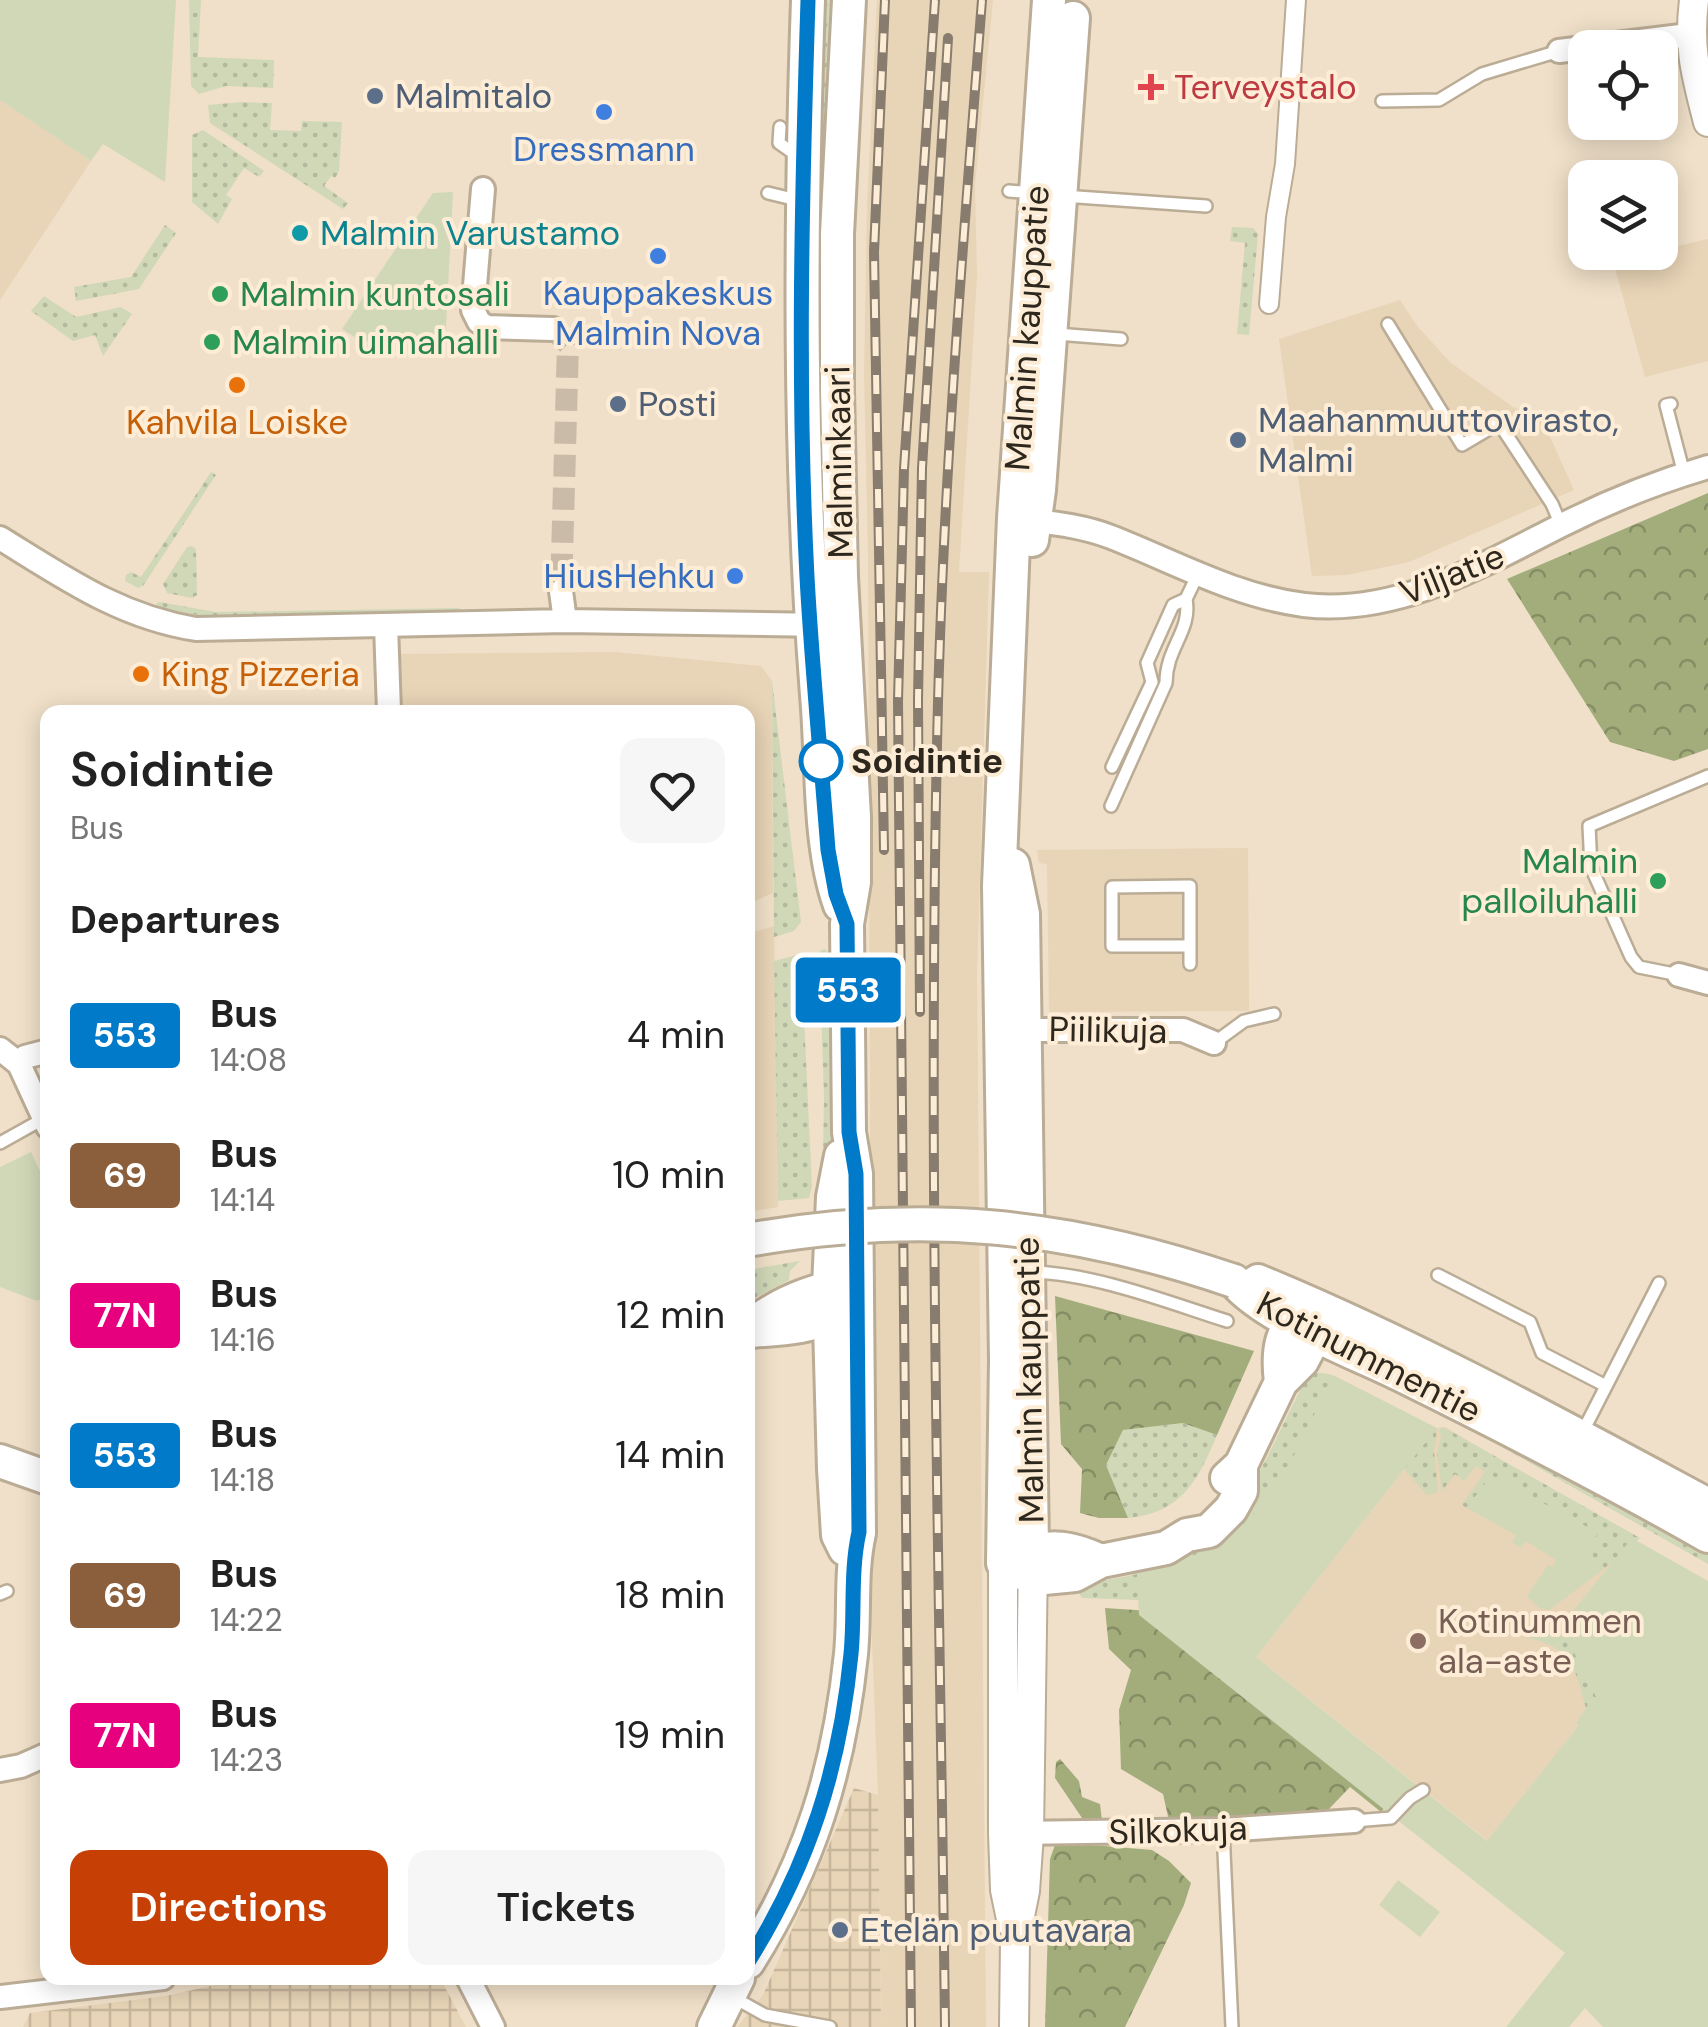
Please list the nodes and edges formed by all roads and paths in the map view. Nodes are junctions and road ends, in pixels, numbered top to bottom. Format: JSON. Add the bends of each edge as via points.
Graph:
{"nodes":[{"id":1,"x":808,"y":0,"type":"edge"},
{"id":2,"x":849,"y":0,"type":"edge"},
{"id":3,"x":1296,"y":0,"type":"edge"},
{"id":4,"x":1694,"y":0,"type":"edge"},
{"id":5,"x":1061,"y":9,"type":"edge"},
{"id":6,"x":1689,"y":35,"type":"junction"},
{"id":7,"x":1559,"y":51,"type":"joint"},
{"id":8,"x":1382,"y":102,"type":"dead end"},
{"id":9,"x":1708,"y":122,"type":"edge"},
{"id":10,"x":780,"y":127,"type":"dead end"},
{"id":11,"x":802,"y":160,"type":"junction"},
{"id":12,"x":482,"y":189,"type":"dead end"},
{"id":13,"x":768,"y":193,"type":"dead end"},
{"id":14,"x":1034,"y":193,"type":"junction"},
{"id":15,"x":1206,"y":206,"type":"dead end"},
{"id":16,"x":819,"y":218,"type":"junction"},
{"id":17,"x":1269,"y":304,"type":"dead end"},
{"id":18,"x":1388,"y":324,"type":"dead end"},
{"id":19,"x":553,"y":329,"type":"dead end"},
{"id":20,"x":1037,"y":333,"type":"junction"},
{"id":21,"x":1121,"y":339,"type":"dead end"},
{"id":22,"x":1671,"y":404,"type":"dead end"},
{"id":23,"x":1708,"y":467,"type":"edge"},
{"id":24,"x":1684,"y":474,"type":"junction"},
{"id":25,"x":1024,"y":520,"type":"junction"},
{"id":26,"x":1561,"y":525,"type":"junction"},
{"id":27,"x":0,"y":538,"type":"edge"},
{"id":28,"x":1198,"y":574,"type":"junction"},
{"id":29,"x":561,"y":591,"type":"tunnel mouth"},
{"id":30,"x":1186,"y":599,"type":"junction"},
{"id":31,"x":566,"y":621,"type":"junction"},
{"id":32,"x":811,"y":624,"type":"junction"},
{"id":33,"x":844,"y":625,"type":"junction"},
{"id":34,"x":386,"y":626,"type":"junction"},
{"id":35,"x":389,"y":705,"type":"edge"},
{"id":36,"x":1112,"y":767,"type":"dead end"},
{"id":37,"x":1708,"y":776,"type":"edge"},
{"id":38,"x":1111,"y":806,"type":"dead end"},
{"id":39,"x":847,"y":924,"type":"junction"},
{"id":40,"x":1190,"y":946,"type":"junction"},
{"id":41,"x":1190,"y":964,"type":"dead end"},
{"id":42,"x":1679,"y":975,"type":"joint"},
{"id":43,"x":1708,"y":984,"type":"edge"},
{"id":44,"x":1274,"y":1014,"type":"dead end"},
{"id":45,"x":1012,"y":1030,"type":"junction"},
{"id":46,"x":1214,"y":1044,"type":"joint"},
{"id":47,"x":0,"y":1049,"type":"edge"},
{"id":48,"x":40,"y":1053,"type":"edge"},
{"id":49,"x":19,"y":1064,"type":"junction"},
{"id":50,"x":40,"y":1112,"type":"edge"},
{"id":51,"x":40,"y":1125,"type":"edge"},
{"id":52,"x":0,"y":1142,"type":"edge"},
{"id":53,"x":755,"y":1239,"type":"edge"},
{"id":54,"x":1015,"y":1272,"type":"junction"},
{"id":55,"x":1438,"y":1274,"type":"dead end"},
{"id":56,"x":1659,"y":1284,"type":"dead end"},
{"id":57,"x":1240,"y":1294,"type":"junction"},
{"id":58,"x":838,"y":1304,"type":"junction"},
{"id":59,"x":1307,"y":1319,"type":"junction"},
{"id":60,"x":755,"y":1324,"type":"edge"},
{"id":61,"x":1606,"y":1386,"type":"junction"},
{"id":62,"x":0,"y":1447,"type":"edge"},
{"id":63,"x":1573,"y":1448,"type":"junction"},
{"id":64,"x":40,"y":1454,"type":"edge"},
{"id":65,"x":0,"y":1461,"type":"edge"},
{"id":66,"x":40,"y":1475,"type":"edge"},
{"id":67,"x":1708,"y":1506,"type":"edge"},
{"id":68,"x":1708,"y":1536,"type":"edge"},
{"id":69,"x":1023,"y":1564,"type":"junction"},
{"id":70,"x":40,"y":1758,"type":"edge"},
{"id":71,"x":0,"y":1770,"type":"edge"},
{"id":72,"x":1423,"y":1790,"type":"dead end"},
{"id":73,"x":1354,"y":1821,"type":"joint"},
{"id":74,"x":1223,"y":1830,"type":"junction"},
{"id":75,"x":1016,"y":1833,"type":"junction"},
{"id":76,"x":755,"y":1949,"type":"edge"},
{"id":77,"x":102,"y":1985,"type":"edge"},
{"id":78,"x":472,"y":1985,"type":"edge"},
{"id":79,"x":732,"y":1986,"type":"edge"},
{"id":80,"x":0,"y":1997,"type":"edge"},
{"id":81,"x":493,"y":2027,"type":"edge"},
{"id":82,"x":696,"y":2027,"type":"edge"},
{"id":83,"x":714,"y":2027,"type":"edge"},
{"id":84,"x":830,"y":2027,"type":"edge"},
{"id":85,"x":1014,"y":2027,"type":"edge"},
{"id":86,"x":1232,"y":2027,"type":"edge"}],
"edges":[{"from":1,"to":11,"type":"main road","name":"Malminkaari"},
{"from":2,"to":16,"type":"main road","name":"Malminkaari"},
{"from":3,"to":17,"type":"street"},
{"from":4,"to":6,"type":"street"},
{"from":5,"to":14,"type":"main road","name":"Malmin kauppatie"},
{"from":6,"to":7,"type":"street"},
{"from":6,"to":9,"type":"street"},
{"from":7,"to":8,"type":"lane","via":[[1482,74],[1439,100]]},
{"from":10,"to":11,"type":"lane","via":[[779,143]]},
{"from":11,"to":16,"type":"main road","name":"Malminkaari"},
{"from":12,"to":19,"type":"street","via":[[476,318],[487,326]]},
{"from":13,"to":16,"type":"lane"},
{"from":14,"to":15,"type":"lane"},
{"from":14,"to":20,"type":"main road","name":"Malmin kauppatie"},
{"from":16,"to":32,"type":"main road","name":"Malminkaari","via":[[802,392]]},
{"from":16,"to":33,"type":"main road","name":"Malminkaari","via":[[837,390]]},
{"from":18,"to":26,"type":"lane","via":[[1462,445],[1499,424]]},
{"from":20,"to":21,"type":"lane"},
{"from":20,"to":25,"type":"main road","name":"Malmin kauppatie"},
{"from":22,"to":24,"type":"lane","via":[[1666,405]]},
{"from":23,"to":24,"type":"street","name":"Viljatie"},
{"from":24,"to":26,"type":"street","name":"Viljatie"},
{"from":25,"to":28,"type":"street","name":"Viljatie","via":[[1108,536]]},
{"from":25,"to":45,"type":"main road","name":"Malmin kauppatie","via":[[1008,657],[998,886]]},
{"from":26,"to":28,"type":"street","name":"Viljatie","via":[[1418,593],[1365,604],[1335,608],[1266,598]]},
{"from":27,"to":34,"type":"street","via":[[103,601],[162,624],[232,630]]},
{"from":28,"to":30,"type":"lane"},
{"from":29,"to":31,"type":"street"},
{"from":30,"to":36,"type":"lane","via":[[1174,606],[1147,663],[1152,682]]},
{"from":30,"to":38,"type":"lane","via":[[1189,615],[1166,663],[1166,683]]},
{"from":31,"to":32,"type":"street"},
{"from":31,"to":34,"type":"street"},
{"from":32,"to":33,"type":"street"},
{"from":32,"to":39,"type":"main road","name":"Malminkaari","via":[[828,850]]},
{"from":33,"to":39,"type":"main road","name":"Malminkaari","via":[[854,817]]},
{"from":34,"to":35,"type":"street"},
{"from":37,"to":42,"type":"lane","via":[[1589,826],[1590,868],[1631,957],[1639,967]]},
{"from":39,"to":58,"type":"main road","name":"Malminkaari","via":[[849,1132],[836,1171]]},
{"from":40,"to":40,"type":"lane","via":[[1190,886],[1112,887],[1112,946]]},
{"from":40,"to":41,"type":"lane"},
{"from":42,"to":43,"type":"street"},
{"from":44,"to":46,"type":"lane","via":[[1244,1021]]},
{"from":45,"to":46,"type":"street","name":"Piilikuja","via":[[1187,1024]]},
{"from":45,"to":54,"type":"main road","name":"Malmin kauppatie"},
{"from":47,"to":49,"type":"street"},
{"from":48,"to":49,"type":"street"},
{"from":49,"to":50,"type":"street"},
{"from":51,"to":52,"type":"lane"},
{"from":53,"to":57,"type":"main road","name":"Kotinummentie","bridge":true,"via":[[869,1224],[972,1224],[1162,1256]]},
{"from":54,"to":57,"type":"lane","via":[[1057,1273],[1158,1299]]},
{"from":54,"to":69,"type":"main road","name":"Malmin kauppatie"},
{"from":55,"to":61,"type":"lane","via":[[1530,1322],[1542,1353]]},
{"from":56,"to":61,"type":"lane"},
{"from":57,"to":59,"type":"main road","name":"Kotinummentie"},
{"from":58,"to":60,"type":"main road","via":[[780,1304]]},
{"from":58,"to":76,"type":"main road","name":"Malminkaari","via":[[838,1535],[852,1563],[847,1690],[820,1816]]},
{"from":59,"to":63,"type":"main road","name":"Kotinummentie"},
{"from":59,"to":69,"type":"main road","via":[[1302,1361],[1281,1382],[1241,1466],[1241,1491],[1208,1531],[1166,1548],[1101,1561],[1073,1548]]},
{"from":61,"to":63,"type":"lane"},
{"from":62,"to":64,"type":"main road"},
{"from":63,"to":67,"type":"main road","name":"Kotinummentie"},
{"from":63,"to":68,"type":"main road","name":"Kotinummentie"},
{"from":65,"to":66,"type":"main road"},
{"from":69,"to":75,"type":"street","name":"Malmin kauppatie"},
{"from":70,"to":71,"type":"street"},
{"from":72,"to":73,"type":"lane","via":[[1391,1818]]},
{"from":73,"to":74,"type":"street","name":"Silkokuja"},
{"from":74,"to":75,"type":"street","name":"Silkokuja"},
{"from":74,"to":86,"type":"lane"},
{"from":75,"to":85,"type":"street","name":"Malmin kauppatie","via":[[1005,1890],[1015,1940]]},
{"from":77,"to":80,"type":"street"},
{"from":78,"to":81,"type":"street"},
{"from":79,"to":82,"type":"main road"},
{"from":79,"to":83,"type":"main road"},
{"from":79,"to":84,"type":"lane","via":[[765,2015]]}]}
